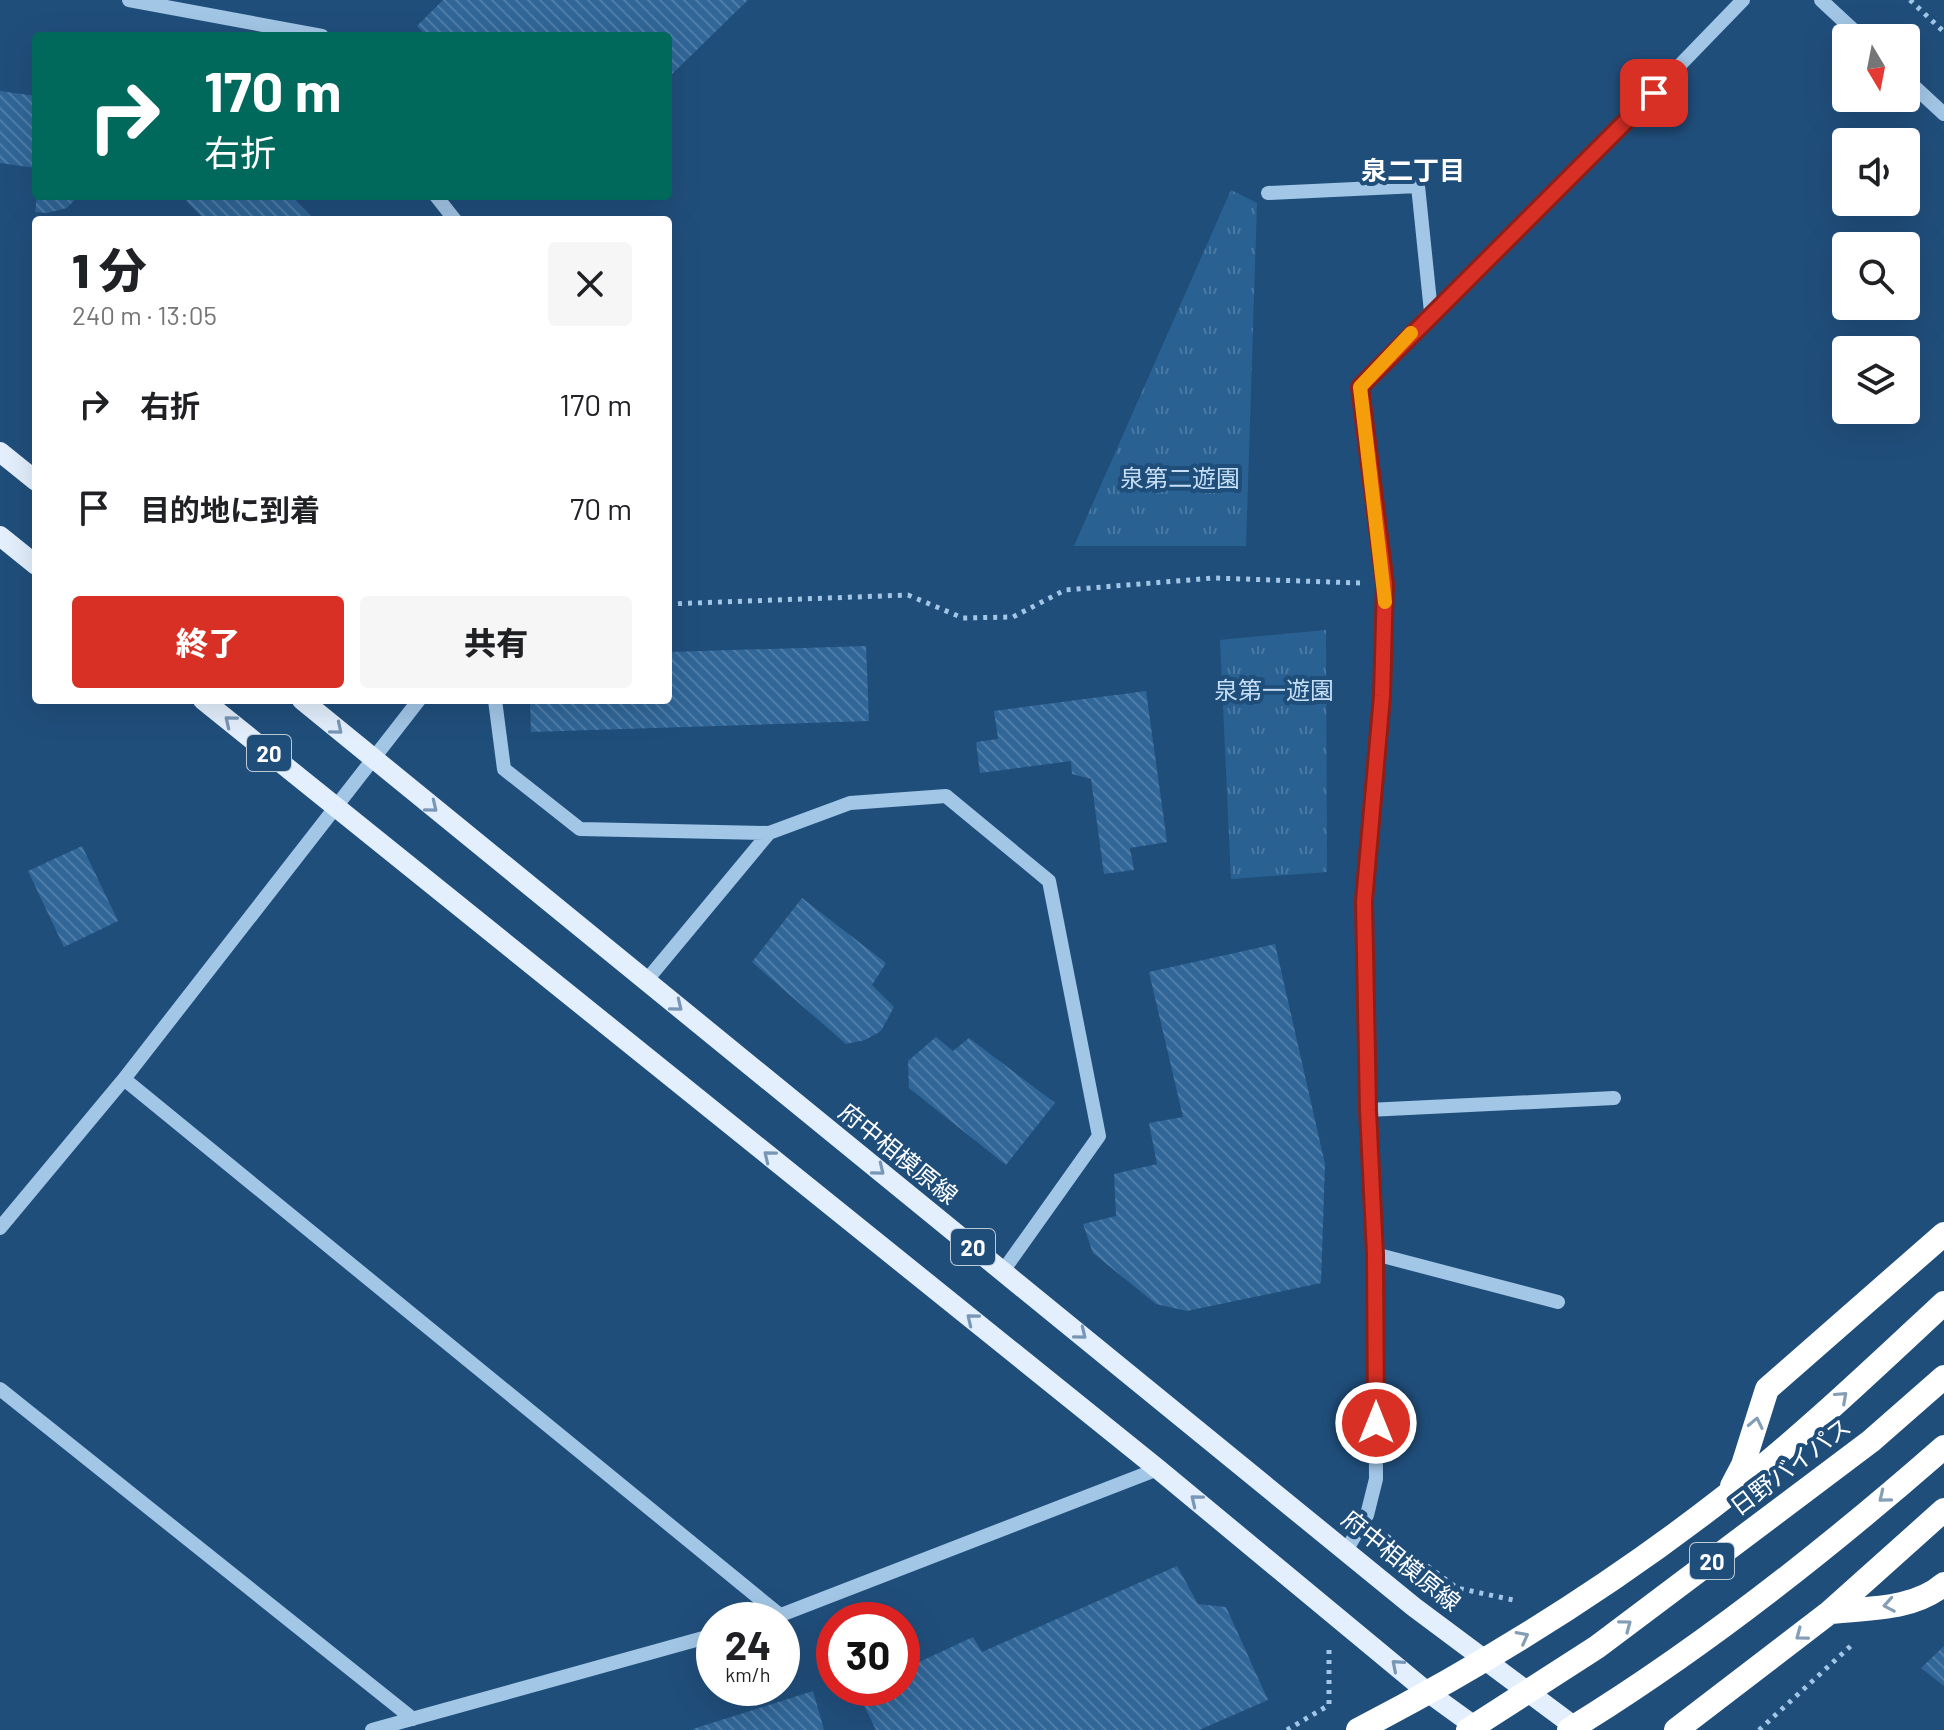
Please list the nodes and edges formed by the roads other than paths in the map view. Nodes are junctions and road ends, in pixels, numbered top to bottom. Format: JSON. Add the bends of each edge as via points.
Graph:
{"nodes":[{"id":1,"x":129,"y":0,"type":"edge"},
{"id":2,"x":1743,"y":0,"type":"edge"},
{"id":3,"x":1821,"y":0,"type":"edge"},
{"id":4,"x":1847,"y":24,"type":"edge"},
{"id":5,"x":301,"y":32,"type":"edge"},
{"id":6,"x":1920,"y":92,"type":"edge"},
{"id":7,"x":1944,"y":114,"type":"edge"},
{"id":8,"x":1268,"y":193,"type":"dead end"},
{"id":9,"x":439,"y":200,"type":"edge"},
{"id":10,"x":452,"y":216,"type":"edge"},
{"id":11,"x":1431,"y":312,"type":"junction"},
{"id":12,"x":0,"y":452,"type":"edge"},
{"id":13,"x":32,"y":478,"type":"edge"},
{"id":14,"x":0,"y":536,"type":"edge"},
{"id":15,"x":32,"y":562,"type":"edge"},
{"id":16,"x":208,"y":704,"type":"edge"},
{"id":17,"x":307,"y":704,"type":"edge"},
{"id":18,"x":416,"y":704,"type":"edge"},
{"id":19,"x":496,"y":704,"type":"edge"},
{"id":20,"x":371,"y":758,"type":"junction"},
{"id":21,"x":334,"y":805,"type":"junction"},
{"id":22,"x":769,"y":833,"type":"junction"},
{"id":23,"x":646,"y":981,"type":"junction"},
{"id":24,"x":124,"y":1079,"type":"junction"},
{"id":25,"x":1614,"y":1098,"type":"dead end"},
{"id":26,"x":1368,"y":1110,"type":"junction"},
{"id":27,"x":0,"y":1228,"type":"edge"},
{"id":28,"x":1944,"y":1234,"type":"edge"},
{"id":29,"x":1375,"y":1254,"type":"junction"},
{"id":30,"x":1003,"y":1271,"type":"junction"},
{"id":31,"x":1558,"y":1302,"type":"dead end"},
{"id":32,"x":1944,"y":1303,"type":"edge"},
{"id":33,"x":1944,"y":1377,"type":"edge"},
{"id":34,"x":0,"y":1389,"type":"edge"},
{"id":35,"x":1944,"y":1447,"type":"edge"},
{"id":36,"x":1158,"y":1469,"type":"junction"},
{"id":37,"x":1727,"y":1496,"type":"junction"},
{"id":38,"x":1944,"y":1510,"type":"edge"},
{"id":39,"x":1347,"y":1549,"type":"junction"},
{"id":40,"x":1944,"y":1584,"type":"edge"},
{"id":41,"x":755,"y":1602,"type":"edge"},
{"id":42,"x":800,"y":1608,"type":"edge"},
{"id":43,"x":1830,"y":1612,"type":"junction"},
{"id":44,"x":696,"y":1640,"type":"edge"},
{"id":45,"x":1485,"y":1657,"type":"junction"},
{"id":46,"x":1426,"y":1691,"type":"junction"},
{"id":47,"x":413,"y":1719,"type":"junction"},
{"id":48,"x":372,"y":1730,"type":"edge"},
{"id":49,"x":1358,"y":1730,"type":"edge"},
{"id":50,"x":1468,"y":1730,"type":"edge"},
{"id":51,"x":1480,"y":1730,"type":"edge"},
{"id":52,"x":1569,"y":1730,"type":"edge"},
{"id":53,"x":1579,"y":1730,"type":"edge"},
{"id":54,"x":1676,"y":1730,"type":"edge"}],
"edges":[{"from":1,"to":5,"type":"street"},
{"from":2,"to":11,"type":"street","via":[[1525,225]]},
{"from":3,"to":4,"type":"street"},
{"from":6,"to":7,"type":"street"},
{"from":8,"to":11,"type":"street","via":[[1418,186]]},
{"from":9,"to":10,"type":"street"},
{"from":11,"to":26,"type":"street","via":[[1360,387],[1385,584],[1382,696],[1364,901]]},
{"from":12,"to":13,"type":"main road"},
{"from":14,"to":15,"type":"main road"},
{"from":21,"to":16,"type":"main road","number":"20","one_way":true},
{"from":17,"to":20,"type":"main road","name":"府中相模原線","number":"20","one_way":true},
{"from":18,"to":20,"type":"street"},
{"from":19,"to":22,"type":"street","via":[[504,769],[580,829]]},
{"from":20,"to":21,"type":"street"},
{"from":20,"to":23,"type":"main road","name":"府中相模原線","number":"20","one_way":true},
{"from":21,"to":24,"type":"street"},
{"from":36,"to":21,"type":"main road","number":"20","one_way":true},
{"from":22,"to":23,"type":"street"},
{"from":22,"to":30,"type":"street","via":[[850,803],[946,796],[1049,881],[1099,1136]]},
{"from":23,"to":30,"type":"main road","name":"府中相模原線","number":"20","one_way":true},
{"from":24,"to":27,"type":"street"},
{"from":24,"to":41,"type":"street"},
{"from":25,"to":26,"type":"street"},
{"from":26,"to":29,"type":"street"},
{"from":37,"to":28,"type":"highway","one_way":true,"via":[[1743,1465],[1767,1389]]},
{"from":29,"to":31,"type":"street"},
{"from":29,"to":39,"type":"street","via":[[1376,1479],[1367,1515]]},
{"from":30,"to":39,"type":"main road","name":"府中相模原線","number":"20","one_way":true},
{"from":37,"to":32,"type":"highway","one_way":true},
{"from":50,"to":33,"type":"highway","name":"日野バイパス","number":"20","one_way":true,"via":[[1597,1647],[1871,1441]]},
{"from":34,"to":47,"type":"street"},
{"from":35,"to":52,"type":"highway","number":"20","one_way":true,"via":[[1770,1587]]},
{"from":36,"to":42,"type":"street"},
{"from":46,"to":36,"type":"main road","number":"20","one_way":true},
{"from":45,"to":37,"type":"highway","one_way":true,"via":[[1551,1622]]},
{"from":38,"to":43,"type":"highway"},
{"from":39,"to":45,"type":"main road","name":"府中相模原線","number":"20","via":[[1414,1607]]},
{"from":40,"to":43,"type":"highway","one_way":true,"via":[[1895,1606]]},
{"from":43,"to":54,"type":"highway","one_way":true},
{"from":44,"to":47,"type":"street"},
{"from":45,"to":46,"type":"highway"},
{"from":45,"to":53,"type":"main road","name":"府中相模原線","number":"20"},
{"from":46,"to":49,"type":"highway"},
{"from":46,"to":51,"type":"main road","number":"20"},
{"from":47,"to":48,"type":"street"}]}
